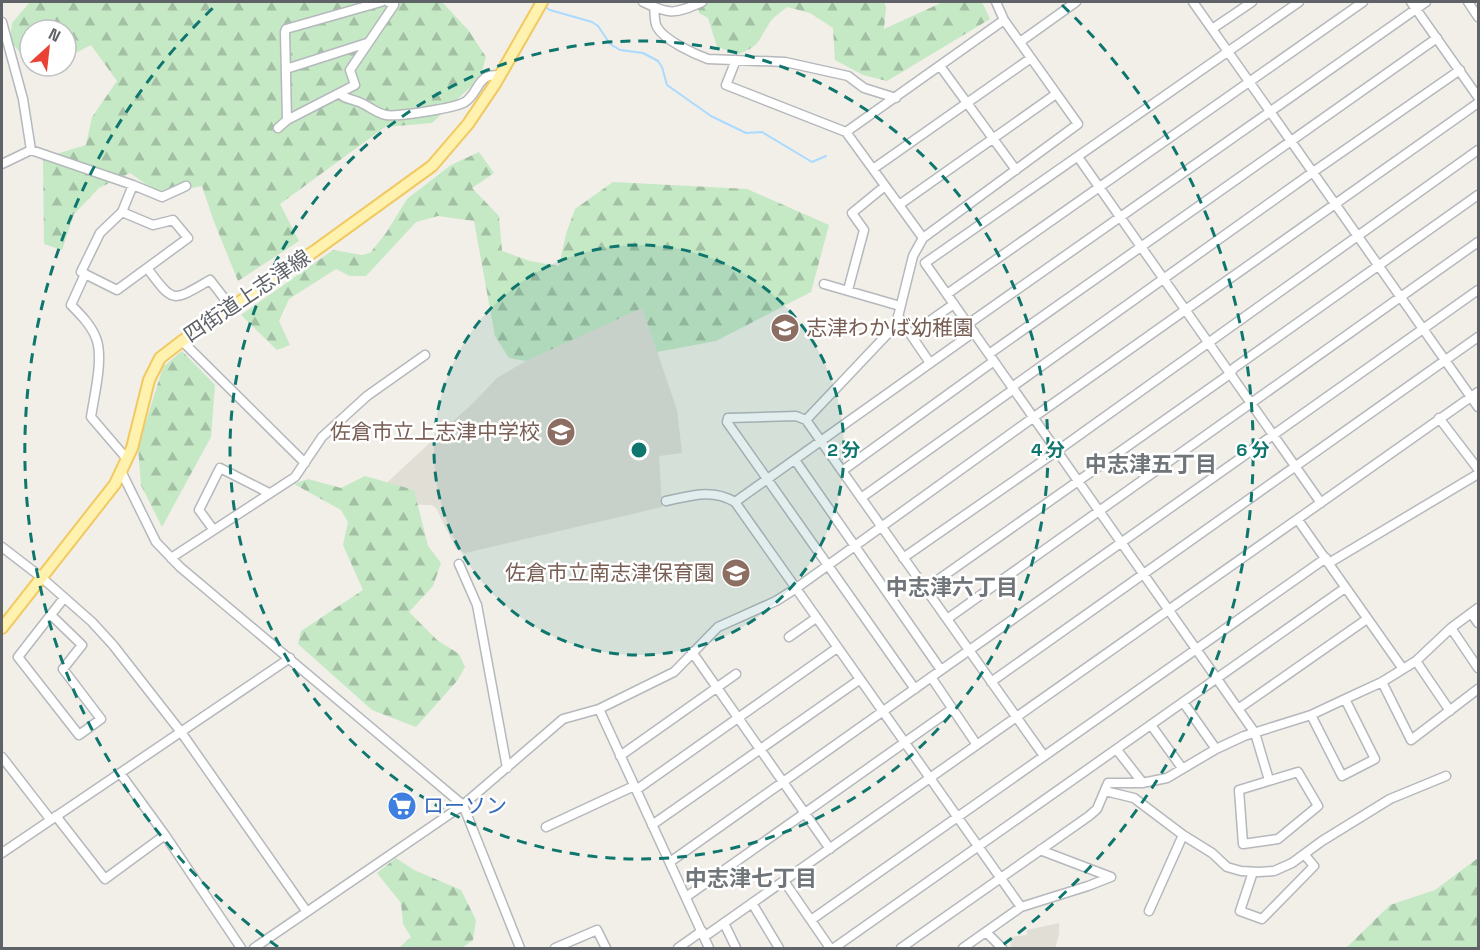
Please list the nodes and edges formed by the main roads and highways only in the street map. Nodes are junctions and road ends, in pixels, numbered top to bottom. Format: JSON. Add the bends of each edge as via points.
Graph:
{"nodes":[{"id":1,"x":542,"y":2,"type":"edge"},
{"id":2,"x":2,"y":628,"type":"edge"}],
"edges":[{"from":1,"to":2,"type":"main road","name":"四街道上志津線","via":[[468,124],[432,166],[160,358],[115,484]]}]}
